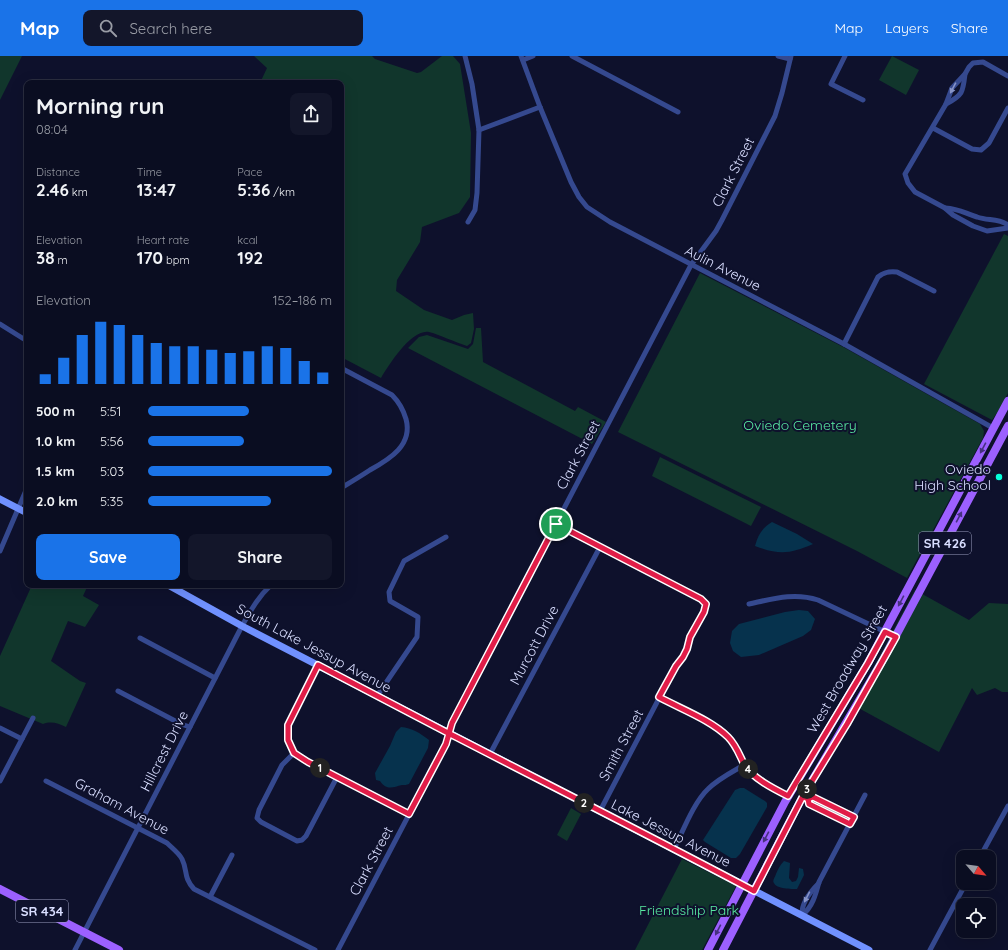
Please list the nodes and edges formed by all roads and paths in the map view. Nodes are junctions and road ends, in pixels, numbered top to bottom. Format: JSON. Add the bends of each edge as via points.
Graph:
{"nodes":[{"id":1,"x":466,"y":56,"type":"edge"},
{"id":2,"x":533,"y":56,"type":"edge"},
{"id":3,"x":572,"y":56,"type":"edge"},
{"id":4,"x":778,"y":56,"type":"edge"},
{"id":5,"x":845,"y":56,"type":"edge"},
{"id":6,"x":791,"y":57,"type":"edge"},
{"id":7,"x":522,"y":58,"type":"edge"},
{"id":8,"x":965,"y":74,"type":"junction"},
{"id":9,"x":1008,"y":76,"type":"edge"},
{"id":10,"x":863,"y":100,"type":"dead end"},
{"id":11,"x":946,"y":104,"type":"junction"},
{"id":12,"x":540,"y":107,"type":"junction"},
{"id":13,"x":1008,"y":108,"type":"edge"},
{"id":14,"x":678,"y":112,"type":"dead end"},
{"id":15,"x":933,"y":128,"type":"junction"},
{"id":16,"x":479,"y":130,"type":"junction"},
{"id":17,"x":945,"y":208,"type":"junction"},
{"id":18,"x":983,"y":219,"type":"junction"},
{"id":19,"x":999,"y":220,"type":"junction"},
{"id":20,"x":468,"y":222,"type":"dead end"},
{"id":21,"x":1008,"y":225,"type":"edge"},
{"id":22,"x":1008,"y":228,"type":"edge"},
{"id":23,"x":981,"y":230,"type":"junction"},
{"id":24,"x":998,"y":230,"type":"junction"},
{"id":25,"x":691,"y":265,"type":"junction"},
{"id":26,"x":934,"y":291,"type":"dead end"},
{"id":27,"x":0,"y":324,"type":"edge"},
{"id":28,"x":24,"y":339,"type":"edge"},
{"id":29,"x":844,"y":344,"type":"junction"},
{"id":30,"x":344,"y":370,"type":"edge"},
{"id":31,"x":1008,"y":401,"type":"edge"},
{"id":32,"x":1008,"y":426,"type":"edge"},
{"id":33,"x":993,"y":428,"type":"junction"},
{"id":34,"x":993,"y":454,"type":"junction"},
{"id":35,"x":344,"y":486,"type":"edge"},
{"id":36,"x":24,"y":495,"type":"edge"},
{"id":37,"x":0,"y":499,"type":"edge"},
{"id":38,"x":18,"y":509,"type":"junction"},
{"id":39,"x":24,"y":512,"type":"edge"},
{"id":40,"x":556,"y":524,"type":"junction"},
{"id":41,"x":446,"y":537,"type":"dead end"},
{"id":42,"x":600,"y":547,"type":"junction"},
{"id":43,"x":0,"y":551,"type":"edge"},
{"id":44,"x":173,"y":588,"type":"edge"},
{"id":45,"x":268,"y":588,"type":"edge"},
{"id":46,"x":748,"y":604,"type":"dead end"},
{"id":47,"x":242,"y":626,"type":"junction"},
{"id":48,"x":885,"y":632,"type":"junction"},
{"id":49,"x":896,"y":637,"type":"junction"},
{"id":50,"x":140,"y":638,"type":"dead end"},
{"id":51,"x":318,"y":665,"type":"junction"},
{"id":52,"x":215,"y":678,"type":"junction"},
{"id":53,"x":118,"y":691,"type":"dead end"},
{"id":54,"x":377,"y":696,"type":"junction"},
{"id":55,"x":659,"y":697,"type":"junction"},
{"id":56,"x":33,"y":718,"type":"dead end"},
{"id":57,"x":190,"y":727,"type":"junction"},
{"id":58,"x":0,"y":728,"type":"edge"},
{"id":59,"x":448,"y":733,"type":"junction"},
{"id":60,"x":22,"y":739,"type":"junction"},
{"id":61,"x":294,"y":753,"type":"junction"},
{"id":62,"x":490,"y":754,"type":"junction"},
{"id":63,"x":744,"y":765,"type":"junction"},
{"id":64,"x":337,"y":777,"type":"junction"},
{"id":65,"x":0,"y":781,"type":"edge"},
{"id":66,"x":46,"y":781,"type":"dead end"},
{"id":67,"x":865,"y":795,"type":"dead end"},
{"id":68,"x":788,"y":796,"type":"junction"},
{"id":69,"x":806,"y":798,"type":"junction"},
{"id":70,"x":1008,"y":806,"type":"edge"},
{"id":71,"x":600,"y":811,"type":"junction"},
{"id":72,"x":409,"y":814,"type":"junction"},
{"id":73,"x":854,"y":817,"type":"junction"},
{"id":74,"x":850,"y":824,"type":"junction"},
{"id":75,"x":139,"y":828,"type":"junction"},
{"id":76,"x":674,"y":849,"type":"junction"},
{"id":77,"x":984,"y":850,"type":"edge"},
{"id":78,"x":232,"y":855,"type":"dead end"},
{"id":79,"x":742,"y":884,"type":"junction"},
{"id":80,"x":0,"y":890,"type":"edge"},
{"id":81,"x":962,"y":890,"type":"edge"},
{"id":82,"x":754,"y":891,"type":"junction"},
{"id":83,"x":210,"y":897,"type":"junction"},
{"id":84,"x":802,"y":915,"type":"junction"},
{"id":85,"x":84,"y":932,"type":"junction"},
{"id":86,"x":75,"y":950,"type":"edge"},
{"id":87,"x":119,"y":950,"type":"edge"},
{"id":88,"x":315,"y":950,"type":"edge"},
{"id":89,"x":338,"y":950,"type":"edge"},
{"id":90,"x":708,"y":950,"type":"edge"},
{"id":91,"x":723,"y":950,"type":"edge"},
{"id":92,"x":869,"y":950,"type":"edge"},
{"id":93,"x":930,"y":950,"type":"edge"}],
"edges":[{"from":1,"to":16,"type":"street"},
{"from":2,"to":7,"type":"street"},
{"from":3,"to":14,"type":"street"},
{"from":4,"to":6,"type":"street"},
{"from":5,"to":10,"type":"street","via":[[831,84]]},
{"from":6,"to":25,"type":"street","name":"Clark Street","via":[[775,116],[716,231]]},
{"from":7,"to":12,"type":"street","name":"Aulin Avenue"},
{"from":8,"to":9,"type":"street","via":[[973,63],[983,62]]},
{"from":8,"to":11,"type":"street","one_way":true,"via":[[952,88]]},
{"from":8,"to":11,"type":"street","via":[[961,94]]},
{"from":11,"to":15,"type":"street"},
{"from":12,"to":16,"type":"street"},
{"from":12,"to":25,"type":"street","name":"Aulin Avenue","via":[[565,172],[587,207]]},
{"from":13,"to":15,"type":"street","via":[[989,144],[982,150],[972,149]]},
{"from":15,"to":17,"type":"street","via":[[906,174],[908,184],[915,192]]},
{"from":16,"to":20,"type":"street","via":[[475,210]]},
{"from":17,"to":18,"type":"street","via":[[956,209]]},
{"from":17,"to":23,"type":"street"},
{"from":18,"to":19,"type":"street"},
{"from":18,"to":23,"type":"street"},
{"from":19,"to":21,"type":"street"},
{"from":19,"to":24,"type":"street"},
{"from":22,"to":24,"type":"street"},
{"from":23,"to":24,"type":"street"},
{"from":25,"to":29,"type":"street","name":"Aulin Avenue"},
{"from":25,"to":40,"type":"street","name":"Clark Street"},
{"from":26,"to":29,"type":"street","via":[[897,272],[882,273]]},
{"from":27,"to":28,"type":"street"},
{"from":29,"to":33,"type":"street","name":"Aulin Avenue"},
{"from":30,"to":35,"type":"street","via":[[392,395],[398,401],[407,423],[407,437],[391,458]]},
{"from":31,"to":33,"type":"main road","name":"West Broadway Street","number":"SR 426"},
{"from":32,"to":34,"type":"main road","name":"West Broadway Street","number":"SR 426"},
{"from":33,"to":34,"type":"main road"},
{"from":33,"to":48,"type":"main road","name":"West Broadway Street","number":"SR 426","one_way":true},
{"from":49,"to":34,"type":"main road","name":"West Broadway Street","number":"SR 426","one_way":true},
{"from":36,"to":38,"type":"street"},
{"from":37,"to":38,"type":"street"},
{"from":38,"to":39,"type":"street"},
{"from":38,"to":43,"type":"street"},
{"from":40,"to":42,"type":"street"},
{"from":40,"to":59,"type":"street","name":"Clark Street"},
{"from":41,"to":54,"type":"street","via":[[404,561],[389,592],[390,601],[418,618],[417,637]]},
{"from":42,"to":55,"type":"street","name":"Smith Street","via":[[701,599],[706,604],[683,657]]},
{"from":42,"to":62,"type":"street","name":"Murcott Drive"},
{"from":44,"to":47,"type":"street","name":"South Lake Jessup Avenue"},
{"from":45,"to":47,"type":"street","name":"Hillcrest Drive","via":[[255,602]]},
{"from":46,"to":48,"type":"street","via":[[782,597],[808,597]]},
{"from":47,"to":51,"type":"street","name":"South Lake Jessup Avenue"},
{"from":47,"to":52,"type":"street","name":"Hillcrest Drive"},
{"from":48,"to":49,"type":"street"},
{"from":48,"to":68,"type":"main road","name":"West Broadway Street","number":"SR 426"},
{"from":49,"to":69,"type":"main road","name":"West Broadway Street","number":"SR 426"},
{"from":50,"to":52,"type":"street"},
{"from":51,"to":54,"type":"street","name":"South Lake Jessup Avenue"},
{"from":51,"to":61,"type":"street","via":[[288,725],[288,740]]},
{"from":52,"to":57,"type":"street","name":"Hillcrest Drive"},
{"from":53,"to":57,"type":"street"},
{"from":54,"to":59,"type":"street","name":"South Lake Jessup Avenue"},
{"from":55,"to":63,"type":"street","via":[[717,728],[738,749]]},
{"from":55,"to":71,"type":"street","name":"Smith Street"},
{"from":56,"to":60,"type":"street"},
{"from":57,"to":75,"type":"street","name":"Hillcrest Drive"},
{"from":58,"to":60,"type":"street"},
{"from":59,"to":62,"type":"street","name":"Lake Jessup Avenue"},
{"from":59,"to":72,"type":"street","name":"Clark Street","via":[[446,744]]},
{"from":60,"to":65,"type":"street"},
{"from":61,"to":64,"type":"street"},
{"from":61,"to":64,"type":"street","via":[[282,765],[259,810],[258,818],[261,822],[297,841],[302,840]]},
{"from":62,"to":71,"type":"street","name":"Lake Jessup Avenue"},
{"from":63,"to":68,"type":"street","via":[[758,779]]},
{"from":63,"to":76,"type":"street","via":[[707,790]]},
{"from":64,"to":72,"type":"street"},
{"from":66,"to":75,"type":"street","name":"Graham Avenue"},
{"from":67,"to":73,"type":"street"},
{"from":68,"to":79,"type":"main road","name":"West Broadway Street","number":"SR 426","one_way":true},
{"from":69,"to":73,"type":"street","via":[[813,797]]},
{"from":69,"to":74,"type":"street","via":[[809,804]]},
{"from":69,"to":82,"type":"main road","name":"West Broadway Street","number":"SR 426"},
{"from":70,"to":77,"type":"street"},
{"from":71,"to":76,"type":"street","name":"Lake Jessup Avenue"},
{"from":72,"to":89,"type":"street","name":"Clark Street"},
{"from":73,"to":74,"type":"street"},
{"from":74,"to":84,"type":"street","via":[[819,882],[810,891],[802,908]]},
{"from":75,"to":83,"type":"street","name":"Graham Avenue","via":[[175,850],[182,860],[188,882],[194,889]]},
{"from":75,"to":85,"type":"street","name":"Hillcrest Drive"},
{"from":76,"to":79,"type":"street","name":"Lake Jessup Avenue"},
{"from":78,"to":83,"type":"street"},
{"from":79,"to":82,"type":"street","name":"Lake Jessup Avenue"},
{"from":79,"to":90,"type":"main road","name":"West Broadway Street","number":"SR 426","one_way":true},
{"from":80,"to":85,"type":"main road","number":"SR 434"},
{"from":81,"to":93,"type":"street"},
{"from":82,"to":84,"type":"street","name":"Lake Jessup Avenue"},
{"from":82,"to":91,"type":"main road","name":"West Broadway Street","number":"SR 426"},
{"from":83,"to":88,"type":"street","name":"Graham Avenue"},
{"from":84,"to":92,"type":"street","name":"Lake Jessup Avenue"},
{"from":85,"to":86,"type":"street","name":"Hillcrest Drive"},
{"from":85,"to":87,"type":"main road","number":"SR 434"}]}
